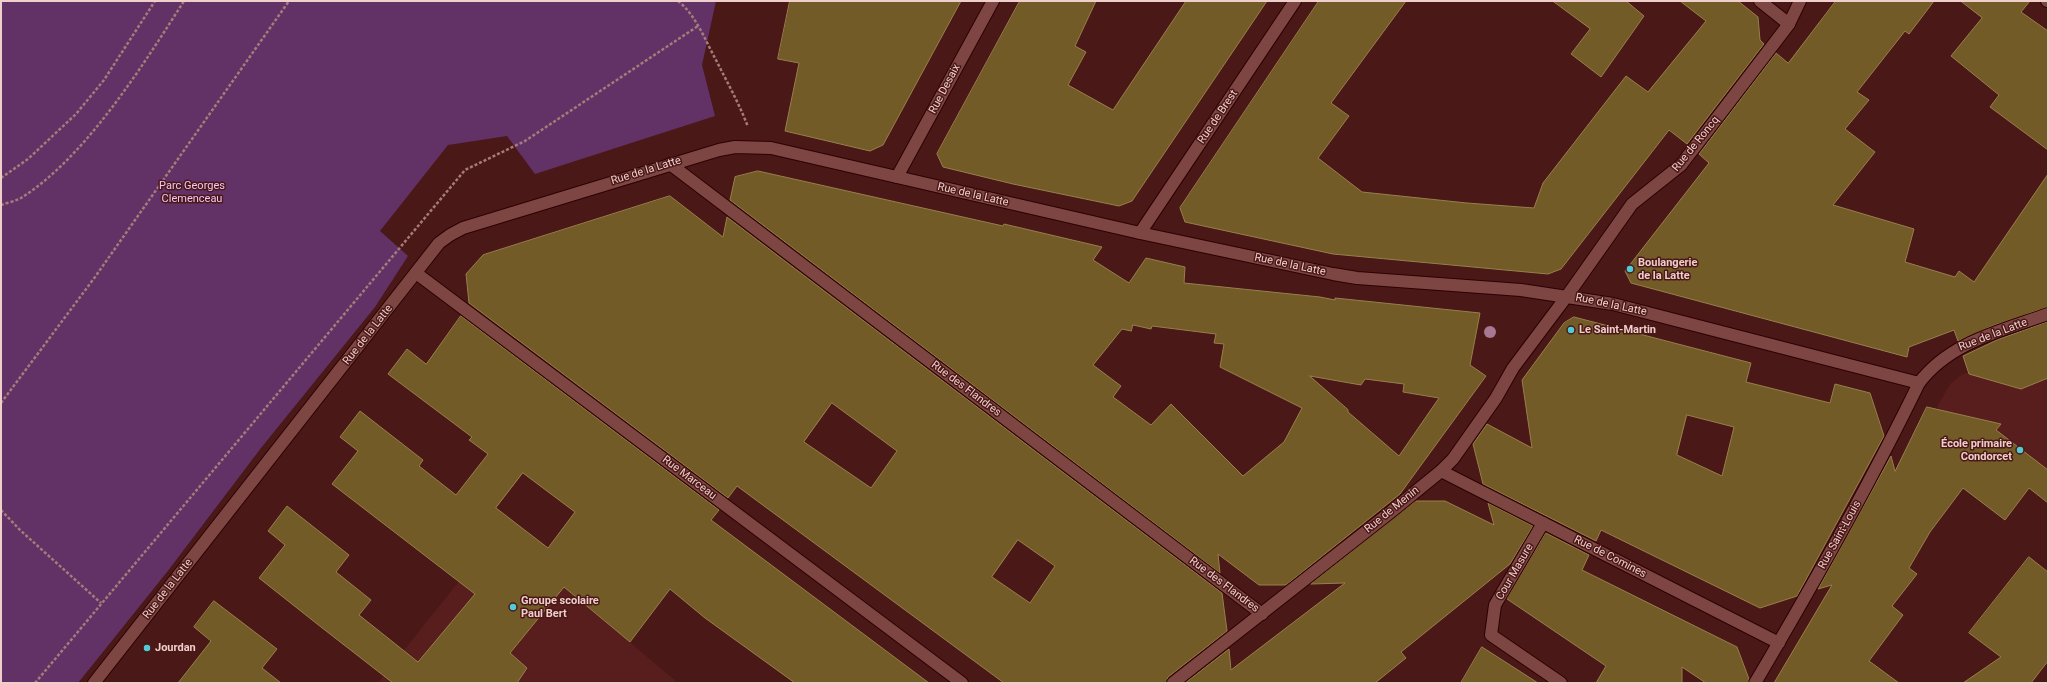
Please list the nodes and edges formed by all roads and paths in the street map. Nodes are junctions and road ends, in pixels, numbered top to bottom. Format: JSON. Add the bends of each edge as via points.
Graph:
{"nodes":[{"id":1,"x":155,"y":1,"type":"edge"},
{"id":2,"x":184,"y":1,"type":"edge"},
{"id":3,"x":289,"y":1,"type":"edge"},
{"id":4,"x":678,"y":1,"type":"edge"},
{"id":5,"x":993,"y":1,"type":"edge"},
{"id":6,"x":1295,"y":1,"type":"edge"},
{"id":7,"x":1760,"y":1,"type":"edge"},
{"id":8,"x":1800,"y":1,"type":"edge"},
{"id":9,"x":1789,"y":24,"type":"junction"},
{"id":10,"x":753,"y":146,"type":"junction"},
{"id":11,"x":670,"y":164,"type":"junction"},
{"id":12,"x":897,"y":177,"type":"junction"},
{"id":13,"x":1,"y":178,"type":"edge"},
{"id":14,"x":1,"y":205,"type":"edge"},
{"id":15,"x":1140,"y":233,"type":"junction"},
{"id":16,"x":416,"y":274,"type":"junction"},
{"id":17,"x":1567,"y":296,"type":"junction"},
{"id":18,"x":2048,"y":314,"type":"edge"},
{"id":19,"x":1919,"y":383,"type":"junction"},
{"id":20,"x":1,"y":403,"type":"edge"},
{"id":21,"x":1441,"y":471,"type":"junction"},
{"id":22,"x":1,"y":510,"type":"edge"},
{"id":23,"x":1543,"y":523,"type":"junction"},
{"id":24,"x":101,"y":603,"type":"dead end"},
{"id":25,"x":1262,"y":614,"type":"junction"},
{"id":26,"x":1779,"y":643,"type":"junction"},
{"id":27,"x":94,"y":683,"type":"edge"},
{"id":28,"x":962,"y":683,"type":"edge"},
{"id":29,"x":1173,"y":683,"type":"edge"},
{"id":30,"x":1561,"y":683,"type":"edge"},
{"id":31,"x":1755,"y":683,"type":"edge"}],
"edges":[{"from":1,"to":13,"type":"path","via":[[104,80],[76,114],[28,159]]},
{"from":2,"to":14,"type":"path","via":[[130,82],[92,132],[39,184],[20,198]]},
{"from":3,"to":20,"type":"path","via":[[95,277]]},
{"from":4,"to":10,"type":"path","via":[[698,26],[741,109]]},
{"from":5,"to":12,"type":"street","name":"Rue Desaix"},
{"from":6,"to":15,"type":"street","name":"Rue de Brest"},
{"from":7,"to":9,"type":"street"},
{"from":8,"to":9,"type":"street","name":"Rue de Roncq"},
{"from":9,"to":17,"type":"street","name":"Rue de Roncq","via":[[1681,165],[1632,204]]},
{"from":10,"to":11,"type":"street","name":"Rue de la Latte","via":[[719,150]]},
{"from":10,"to":12,"type":"street","name":"Rue de la Latte"},
{"from":11,"to":16,"type":"street","name":"Rue de la Latte","via":[[463,228],[439,244]]},
{"from":11,"to":25,"type":"street","name":"Rue des Flandres"},
{"from":12,"to":15,"type":"street","name":"Rue de la Latte"},
{"from":15,"to":17,"type":"street","name":"Rue de la Latte","via":[[1351,277]]},
{"from":16,"to":27,"type":"street","name":"Rue de la Latte"},
{"from":16,"to":28,"type":"street","name":"Rue Marceau"},
{"from":17,"to":19,"type":"street","name":"Rue de la Latte","via":[[1614,304]]},
{"from":17,"to":21,"type":"street","name":"Rue de Menin","via":[[1513,368],[1496,398],[1453,459]]},
{"from":18,"to":19,"type":"street","name":"Rue de la Latte","via":[[1971,342],[1952,352],[1929,370]]},
{"from":19,"to":26,"type":"street","name":"Rue Saint-Louis","via":[[1859,501]]},
{"from":21,"to":23,"type":"street","name":"Rue de Comines"},
{"from":21,"to":25,"type":"street","name":"Rue de Menin"},
{"from":22,"to":24,"type":"path"},
{"from":23,"to":26,"type":"street","name":"Rue de Comines"},
{"from":23,"to":30,"type":"street","name":"Cour Masure","via":[[1495,606],[1491,635]]},
{"from":25,"to":29,"type":"street","name":"Rue de Menin"},
{"from":26,"to":31,"type":"street","name":"Rue Saint-Louis"}]}
